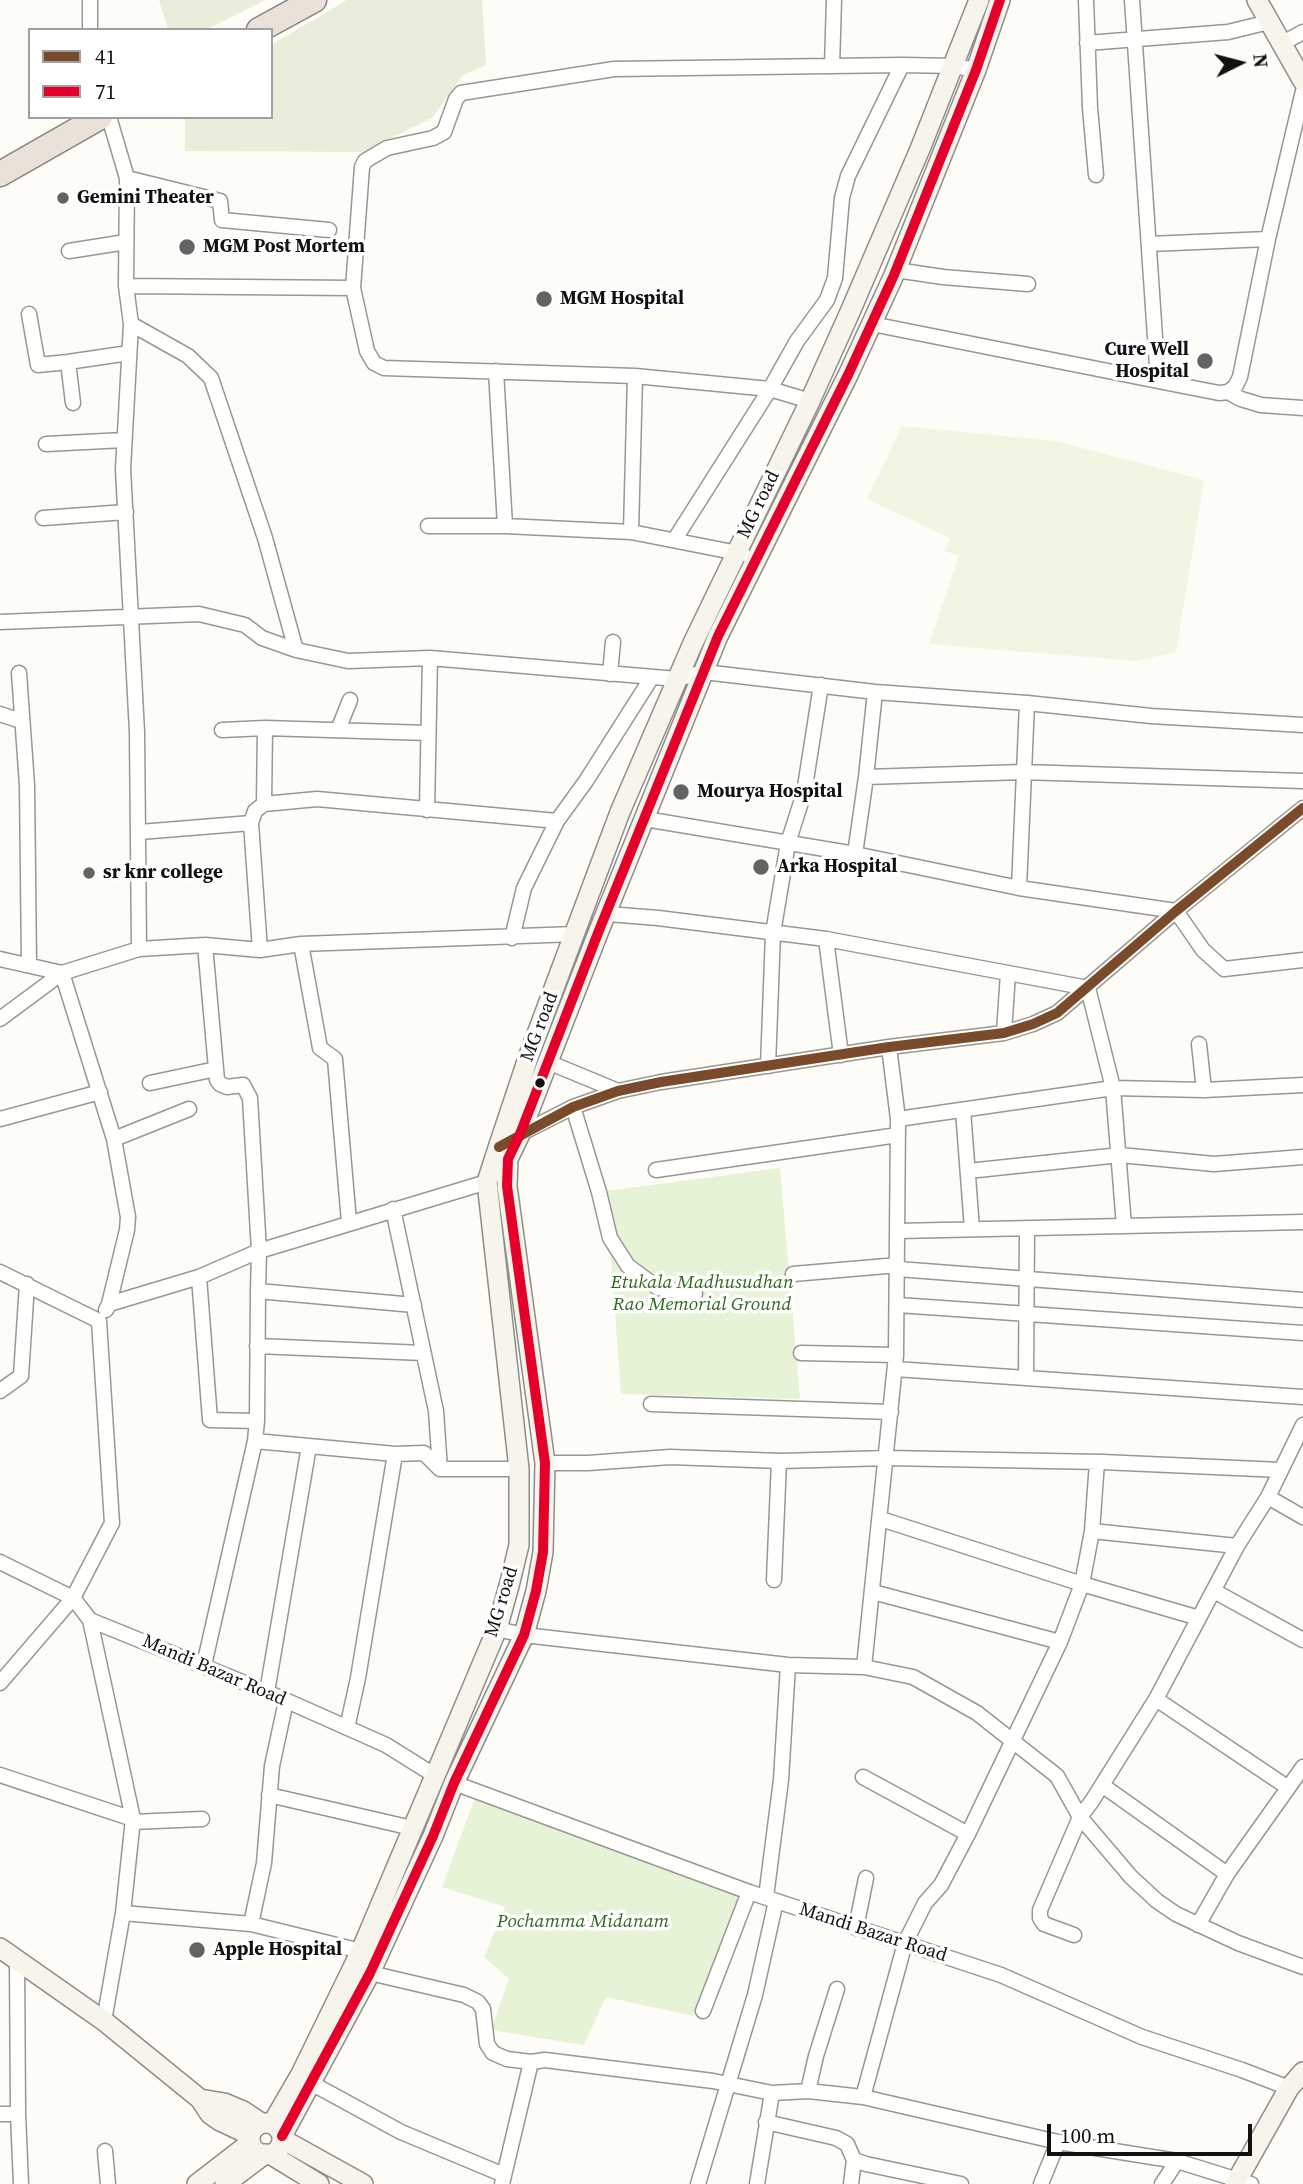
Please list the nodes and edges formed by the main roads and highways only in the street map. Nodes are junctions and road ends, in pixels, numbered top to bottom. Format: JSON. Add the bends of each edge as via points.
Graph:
{"nodes":[{"id":1,"x":314,"y":0,"type":"edge"},
{"id":2,"x":979,"y":0,"type":"edge"},
{"id":3,"x":1000,"y":0,"type":"edge"},
{"id":4,"x":1257,"y":0,"type":"edge"},
{"id":5,"x":264,"y":28,"type":"edge"},
{"id":6,"x":1303,"y":81,"type":"edge"},
{"id":7,"x":96,"y":119,"type":"edge"},
{"id":8,"x":0,"y":174,"type":"edge"},
{"id":9,"x":0,"y":1948,"type":"edge"},
{"id":10,"x":1303,"y":2072,"type":"edge"},
{"id":11,"x":266,"y":2139,"type":"junction"},
{"id":12,"x":1242,"y":2182,"type":"edge"},
{"id":13,"x":197,"y":2184,"type":"edge"},
{"id":14,"x":225,"y":2184,"type":"edge"},
{"id":15,"x":319,"y":2184,"type":"edge"},
{"id":16,"x":363,"y":2184,"type":"edge"}],
"edges":[{"from":1,"to":5,"type":"highway"},
{"from":2,"to":11,"type":"main road","name":"MG road","via":[[850,312],[677,679],[620,812],[529,1055],[487,1182],[519,1469],[519,1545],[497,1629],[361,1951]]},
{"from":3,"to":11,"type":"main road","name":"MG road","via":[[896,270],[718,636],[508,1159],[506,1186],[545,1463],[543,1552],[536,1591],[524,1635],[370,1973],[311,2083]]},
{"from":4,"to":6,"type":"main road"},
{"from":7,"to":8,"type":"highway"},
{"from":9,"to":11,"type":"main road","via":[[104,2021],[200,2099],[210,2114]]},
{"from":10,"to":12,"type":"main road","via":[[1289,2088]]},
{"from":11,"to":13,"type":"main road"},
{"from":11,"to":14,"type":"main road"},
{"from":11,"to":15,"type":"main road"},
{"from":11,"to":16,"type":"main road"}]}
